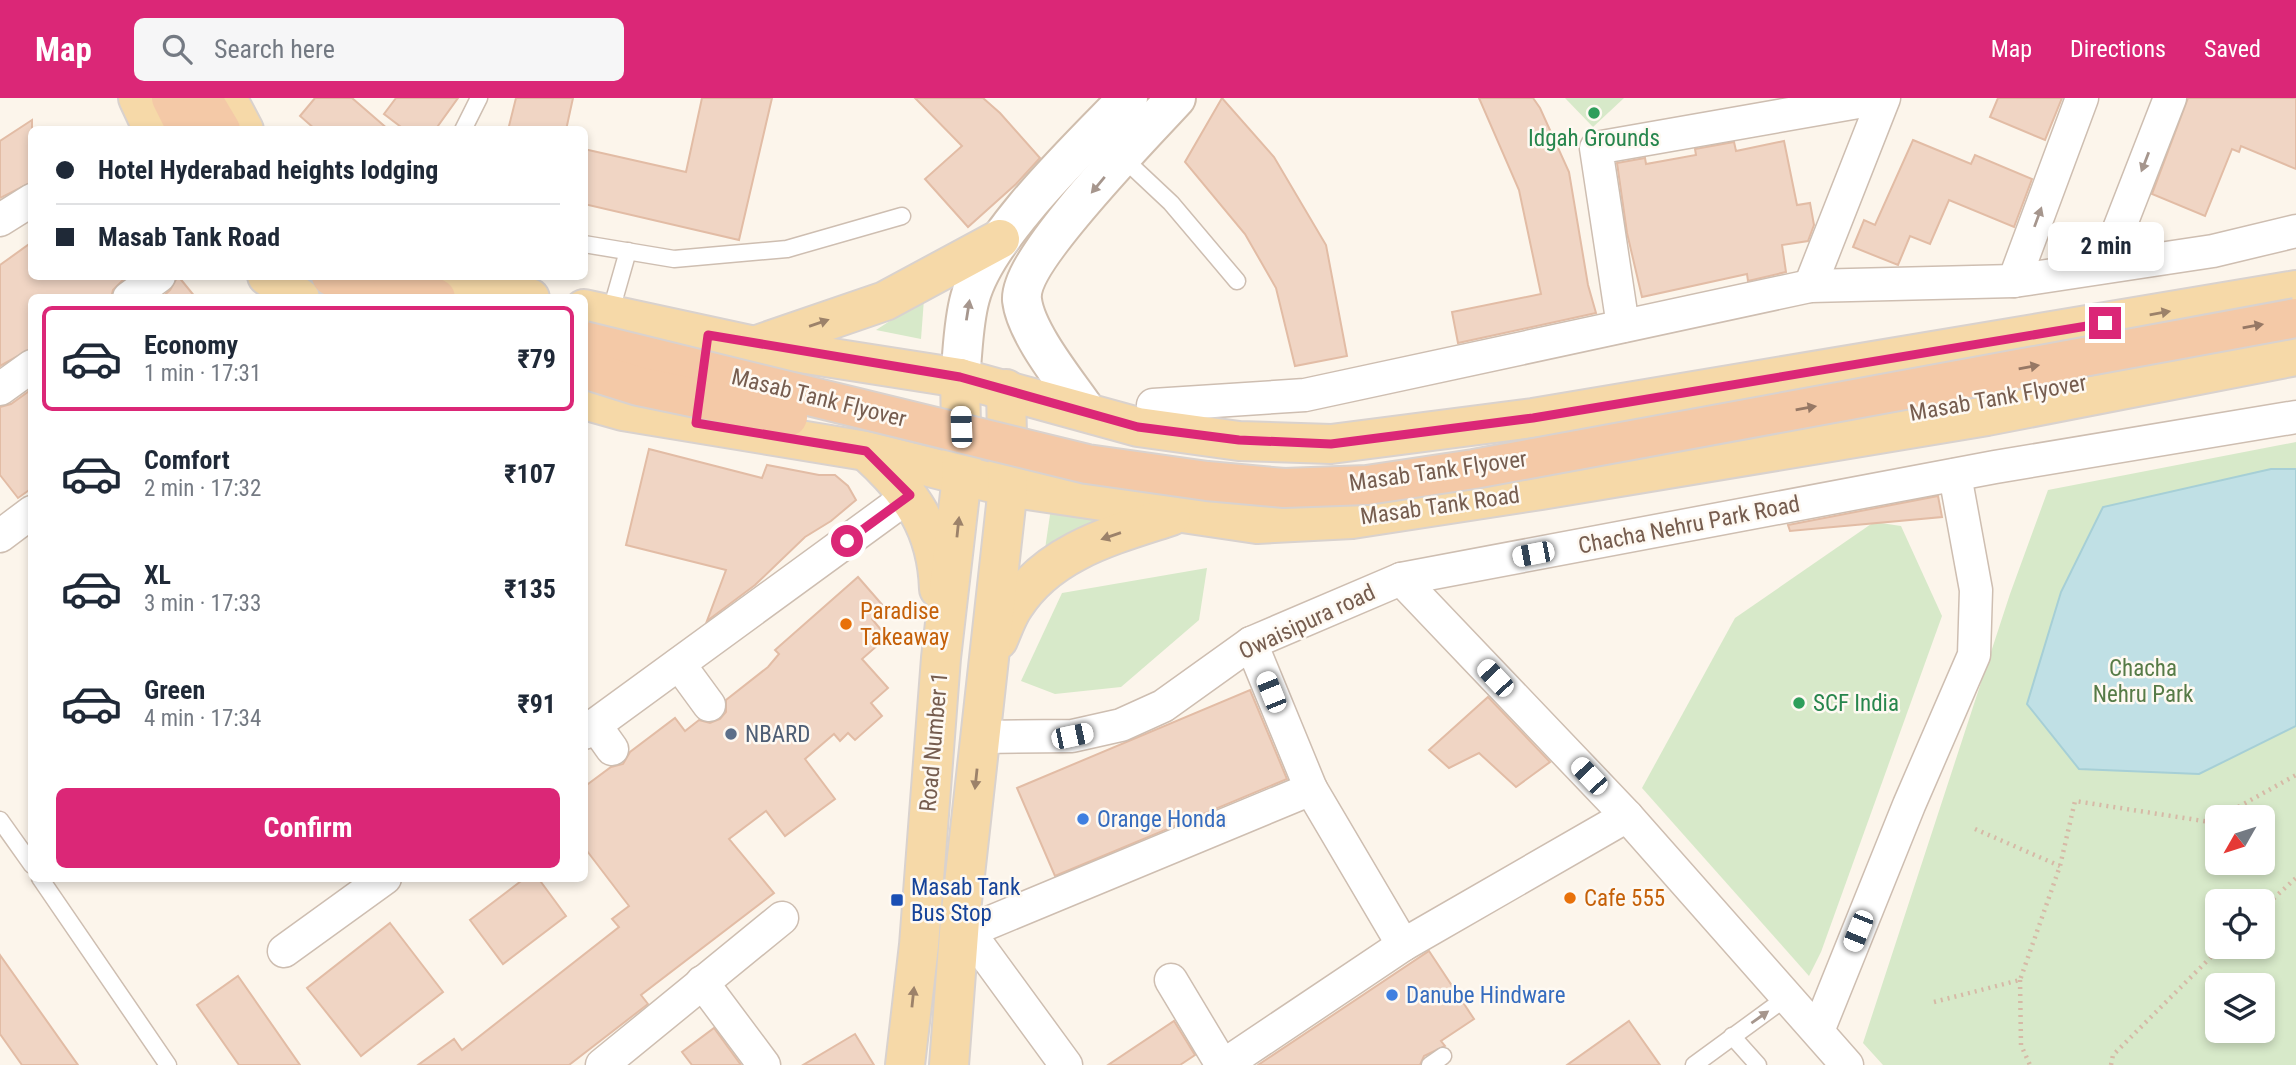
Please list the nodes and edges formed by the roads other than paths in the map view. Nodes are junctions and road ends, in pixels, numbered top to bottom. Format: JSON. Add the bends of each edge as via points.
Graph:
{"nodes":[{"id":1,"x":202,"y":98,"type":"edge"},
{"id":2,"x":227,"y":98,"type":"edge"},
{"id":3,"x":479,"y":98,"type":"edge"},
{"id":4,"x":1128,"y":98,"type":"edge"},
{"id":5,"x":1176,"y":98,"type":"edge"},
{"id":6,"x":1883,"y":98,"type":"edge"},
{"id":7,"x":2082,"y":98,"type":"edge"},
{"id":8,"x":2170,"y":98,"type":"edge"},
{"id":9,"x":151,"y":116,"type":"edge"},
{"id":10,"x":177,"y":126,"type":"edge"},
{"id":11,"x":219,"y":126,"type":"edge"},
{"id":12,"x":242,"y":126,"type":"edge"},
{"id":13,"x":465,"y":126,"type":"edge"},
{"id":14,"x":1122,"y":157,"type":"junction"},
{"id":15,"x":28,"y":202,"type":"edge"},
{"id":16,"x":902,"y":216,"type":"dead end"},
{"id":17,"x":0,"y":220,"type":"edge"},
{"id":18,"x":2296,"y":231,"type":"edge"},
{"id":19,"x":1000,"y":239,"type":"junction"},
{"id":20,"x":588,"y":245,"type":"edge"},
{"id":21,"x":628,"y":251,"type":"junction"},
{"id":22,"x":2105,"y":265,"type":"junction"},
{"id":23,"x":154,"y":280,"type":"edge"},
{"id":24,"x":273,"y":280,"type":"edge"},
{"id":25,"x":338,"y":280,"type":"edge"},
{"id":26,"x":400,"y":280,"type":"edge"},
{"id":27,"x":462,"y":280,"type":"edge"},
{"id":28,"x":1237,"y":281,"type":"dead end"},
{"id":29,"x":2014,"y":281,"type":"junction"},
{"id":30,"x":1810,"y":286,"type":"junction"},
{"id":31,"x":2296,"y":290,"type":"edge"},
{"id":32,"x":135,"y":294,"type":"edge"},
{"id":33,"x":294,"y":294,"type":"edge"},
{"id":34,"x":364,"y":294,"type":"edge"},
{"id":35,"x":428,"y":294,"type":"edge"},
{"id":36,"x":515,"y":294,"type":"edge"},
{"id":37,"x":2296,"y":318,"type":"edge"},
{"id":38,"x":606,"y":322,"type":"edge"},
{"id":39,"x":1623,"y":326,"type":"junction"},
{"id":40,"x":708,"y":335,"type":"junction"},
{"id":41,"x":2296,"y":344,"type":"edge"},
{"id":42,"x":755,"y":346,"type":"junction"},
{"id":43,"x":2296,"y":356,"type":"edge"},
{"id":44,"x":1859,"y":364,"type":"junction"},
{"id":45,"x":28,"y":369,"type":"edge"},
{"id":46,"x":588,"y":370,"type":"edge"},
{"id":47,"x":960,"y":377,"type":"junction"},
{"id":48,"x":0,"y":388,"type":"edge"},
{"id":49,"x":1006,"y":389,"type":"junction"},
{"id":50,"x":588,"y":401,"type":"edge"},
{"id":51,"x":1153,"y":405,"type":"dead end"},
{"id":52,"x":623,"y":411,"type":"junction"},
{"id":53,"x":1086,"y":411,"type":"junction"},
{"id":54,"x":2296,"y":417,"type":"edge"},
{"id":55,"x":696,"y":423,"type":"junction"},
{"id":56,"x":1874,"y":435,"type":"junction"},
{"id":57,"x":866,"y":451,"type":"junction"},
{"id":58,"x":1955,"y":475,"type":"junction"},
{"id":59,"x":962,"y":476,"type":"junction"},
{"id":60,"x":1008,"y":487,"type":"junction"},
{"id":61,"x":910,"y":495,"type":"junction"},
{"id":62,"x":1176,"y":514,"type":"junction"},
{"id":63,"x":28,"y":515,"type":"edge"},
{"id":64,"x":0,"y":536,"type":"edge"},
{"id":65,"x":1401,"y":579,"type":"junction"},
{"id":66,"x":1251,"y":643,"type":"junction"},
{"id":67,"x":942,"y":658,"type":"junction"},
{"id":68,"x":988,"y":662,"type":"junction"},
{"id":69,"x":679,"y":664,"type":"junction"},
{"id":70,"x":709,"y":705,"type":"dead end"},
{"id":71,"x":597,"y":735,"type":"edge"},
{"id":72,"x":981,"y":737,"type":"junction"},
{"id":73,"x":1311,"y":789,"type":"junction"},
{"id":74,"x":1627,"y":816,"type":"junction"},
{"id":75,"x":0,"y":820,"type":"edge"},
{"id":76,"x":28,"y":859,"type":"edge"},
{"id":77,"x":43,"y":882,"type":"edge"},
{"id":78,"x":379,"y":882,"type":"edge"},
{"id":79,"x":782,"y":918,"type":"dead end"},
{"id":80,"x":965,"y":925,"type":"junction"},
{"id":81,"x":1404,"y":944,"type":"junction"},
{"id":82,"x":284,"y":951,"type":"dead end"},
{"id":83,"x":1171,"y":979,"type":"dead end"},
{"id":84,"x":702,"y":982,"type":"junction"},
{"id":85,"x":1787,"y":997,"type":"junction"},
{"id":86,"x":1818,"y":1031,"type":"junction"},
{"id":87,"x":1732,"y":1036,"type":"junction"},
{"id":88,"x":169,"y":1065,"type":"edge"},
{"id":89,"x":603,"y":1065,"type":"edge"},
{"id":90,"x":764,"y":1065,"type":"edge"},
{"id":91,"x":905,"y":1065,"type":"edge"},
{"id":92,"x":949,"y":1065,"type":"edge"},
{"id":93,"x":1066,"y":1065,"type":"edge"},
{"id":94,"x":1223,"y":1065,"type":"edge"},
{"id":95,"x":1694,"y":1065,"type":"edge"},
{"id":96,"x":1758,"y":1065,"type":"edge"},
{"id":97,"x":1847,"y":1065,"type":"edge"}],
"edges":[{"from":1,"to":11,"type":"highway"},
{"from":2,"to":12,"type":"main road"},
{"from":3,"to":13,"type":"lane"},
{"from":4,"to":19,"type":"main road"},
{"from":5,"to":14,"type":"main road"},
{"from":6,"to":30,"type":"street"},
{"from":6,"to":39,"type":"street","via":[[1595,148]]},
{"from":29,"to":7,"type":"street","one_way":true},
{"from":8,"to":22,"type":"street","one_way":true},
{"from":9,"to":10,"type":"highway"},
{"from":14,"to":28,"type":"lane","via":[[1171,203]]},
{"from":14,"to":53,"type":"main road","one_way":true,"via":[[1049,243],[1022,299],[1040,342]]},
{"from":15,"to":17,"type":"street"},
{"from":16,"to":21,"type":"lane","via":[[787,249],[674,259]]},
{"from":18,"to":22,"type":"street","via":[[2213,251]]},
{"from":42,"to":19,"type":"main road","one_way":true,"via":[[885,301]]},
{"from":47,"to":19,"type":"main road","one_way":true,"via":[[970,298]]},
{"from":20,"to":21,"type":"lane"},
{"from":21,"to":38,"type":"lane"},
{"from":22,"to":29,"type":"street"},
{"from":23,"to":32,"type":"street"},
{"from":24,"to":33,"type":"main road"},
{"from":25,"to":34,"type":"highway"},
{"from":26,"to":35,"type":"highway"},
{"from":27,"to":36,"type":"main road"},
{"from":29,"to":30,"type":"street"},
{"from":30,"to":39,"type":"street"},
{"from":44,"to":31,"type":"main road","one_way":true},
{"from":38,"to":37,"type":"highway","name":"Masab Tank Flyover","one_way":true,"bridge":true,"via":[[1087,464],[1284,488],[1367,485],[1474,469]]},
{"from":38,"to":40,"type":"main road"},
{"from":38,"to":52,"type":"main road"},
{"from":39,"to":51,"type":"street","via":[[1305,395]]},
{"from":40,"to":42,"type":"main road"},
{"from":40,"to":55,"type":"main road"},
{"from":41,"to":46,"type":"highway","name":"Masab Tank Flyover","bridge":true,"via":[[1520,483],[1406,501],[1278,510],[1095,486],[638,386]]},
{"from":42,"to":47,"type":"main road"},
{"from":43,"to":56,"type":"main road","name":"Masab Tank Road"},
{"from":44,"to":53,"type":"main road","via":[[1533,418],[1331,444],[1227,439],[1138,427]]},
{"from":44,"to":56,"type":"main road"},
{"from":45,"to":48,"type":"street"},
{"from":47,"to":49,"type":"main road"},
{"from":47,"to":59,"type":"main road","name":"Road Number 1"},
{"from":49,"to":53,"type":"main road"},
{"from":49,"to":60,"type":"main road","name":"Road Number 1"},
{"from":50,"to":52,"type":"main road","name":"Masab Tank Road"},
{"from":52,"to":55,"type":"main road","name":"Masab Tank Road"},
{"from":54,"to":58,"type":"street","name":"Chacha Nehru Park Road"},
{"from":55,"to":57,"type":"main road","name":"Masab Tank Road"},
{"from":56,"to":62,"type":"main road","name":"Masab Tank Road","via":[[1352,519],[1257,524]]},
{"from":57,"to":59,"type":"main road","name":"Masab Tank Road"},
{"from":57,"to":61,"type":"main road"},
{"from":58,"to":65,"type":"street","name":"Chacha Nehru Park Road"},
{"from":58,"to":86,"type":"street","via":[[1976,590],[1974,655]]},
{"from":59,"to":60,"type":"main road","name":"Masab Tank Road"},
{"from":67,"to":59,"type":"main road","name":"Road Number 1","one_way":true},
{"from":60,"to":62,"type":"main road","name":"Masab Tank Road"},
{"from":60,"to":68,"type":"main road","name":"Road Number 1"},
{"from":61,"to":67,"type":"main road","via":[[927,529],[939,573]]},
{"from":61,"to":69,"type":"street"},
{"from":62,"to":68,"type":"main road","one_way":true,"via":[[1093,542],[1050,566],[1014,605]]},
{"from":63,"to":64,"type":"street"},
{"from":65,"to":66,"type":"street","name":"Owaisipura road"},
{"from":65,"to":74,"type":"street"},
{"from":66,"to":72,"type":"street","name":"Owaisipura road","via":[[1163,706],[1121,725],[1072,736]]},
{"from":66,"to":73,"type":"street"},
{"from":91,"to":67,"type":"main road","name":"Road Number 1","one_way":true},
{"from":68,"to":72,"type":"main road","name":"Road Number 1"},
{"from":69,"to":70,"type":"street"},
{"from":69,"to":71,"type":"street"},
{"from":72,"to":80,"type":"main road","name":"Road Number 1","one_way":true},
{"from":73,"to":80,"type":"street"},
{"from":73,"to":81,"type":"street"},
{"from":74,"to":81,"type":"street"},
{"from":74,"to":85,"type":"street"},
{"from":75,"to":76,"type":"lane"},
{"from":77,"to":88,"type":"lane"},
{"from":78,"to":82,"type":"street"},
{"from":79,"to":84,"type":"street"},
{"from":80,"to":92,"type":"main road","name":"Road Number 1"},
{"from":80,"to":93,"type":"street"},
{"from":81,"to":94,"type":"street"},
{"from":83,"to":94,"type":"street"},
{"from":84,"to":89,"type":"street"},
{"from":84,"to":90,"type":"street"},
{"from":85,"to":86,"type":"street"},
{"from":87,"to":85,"type":"lane","one_way":true},
{"from":86,"to":97,"type":"street"},
{"from":87,"to":95,"type":"lane"},
{"from":87,"to":96,"type":"lane"}]}
